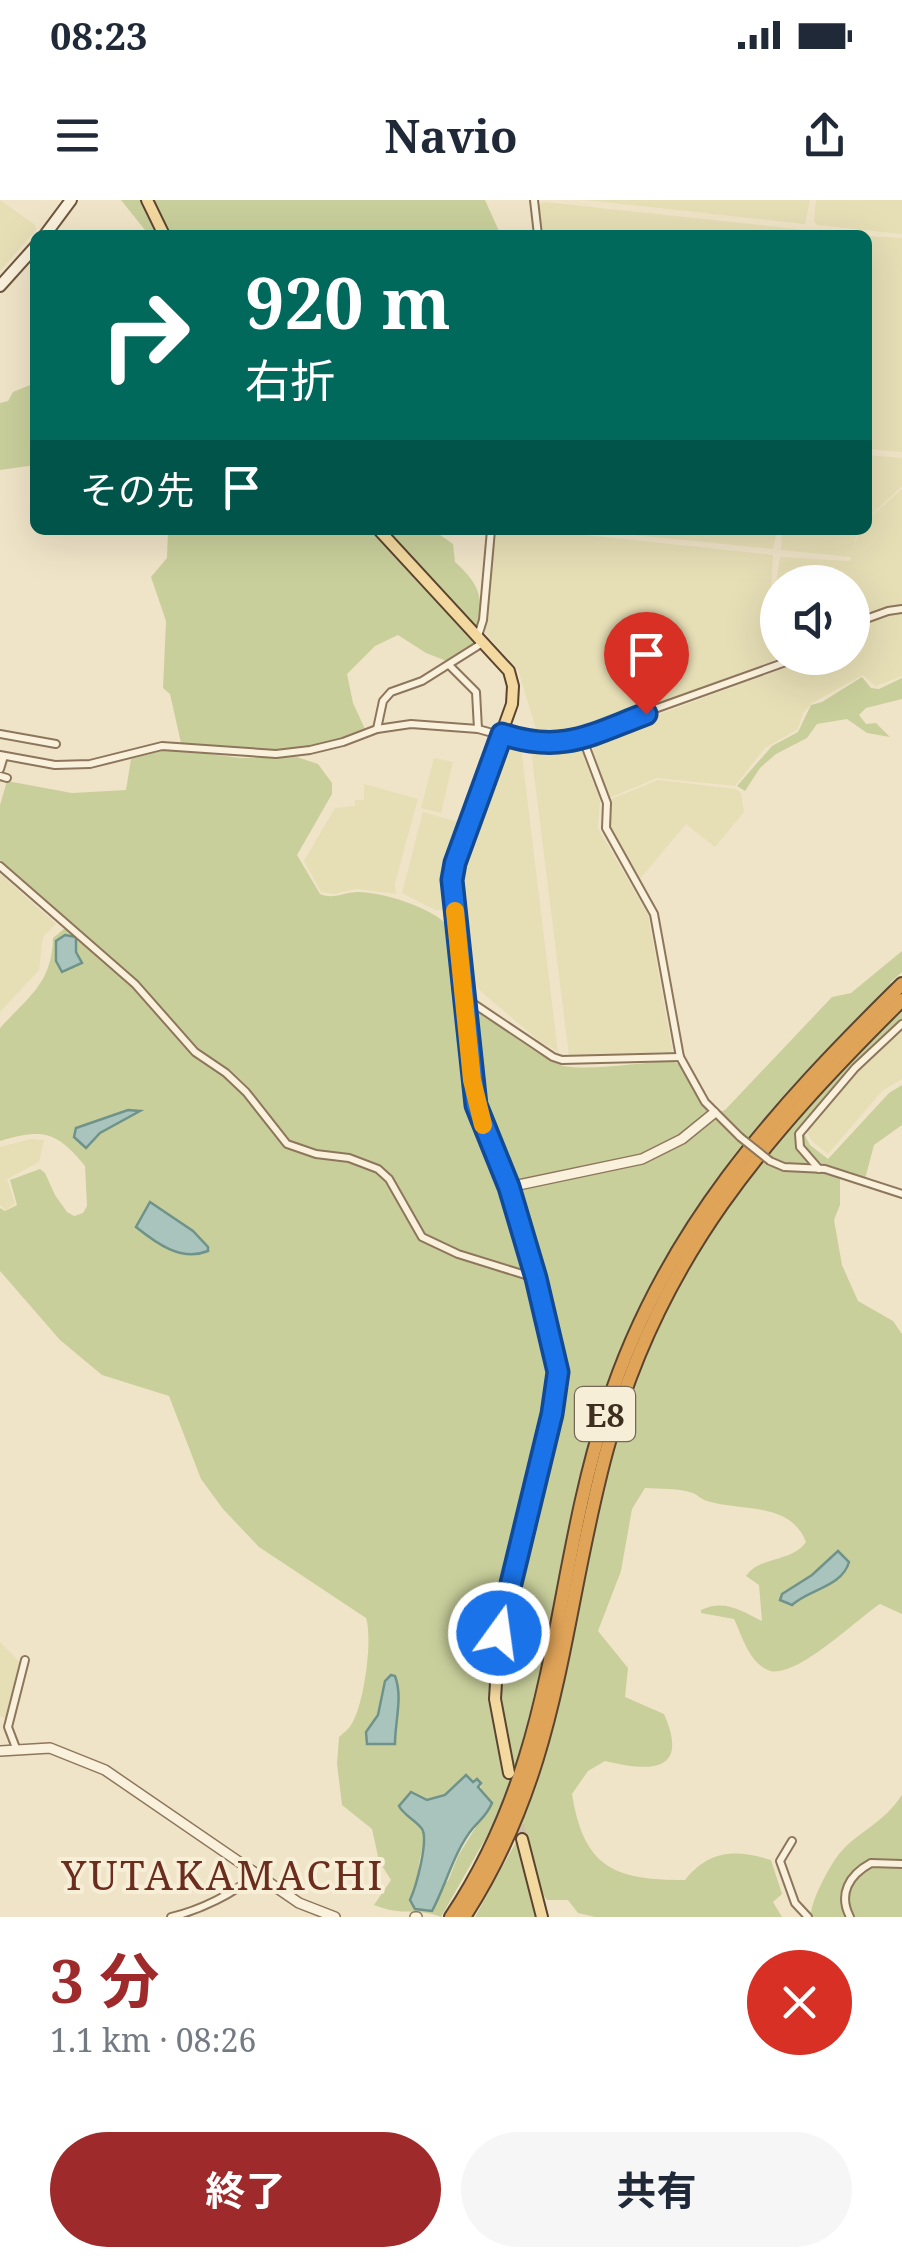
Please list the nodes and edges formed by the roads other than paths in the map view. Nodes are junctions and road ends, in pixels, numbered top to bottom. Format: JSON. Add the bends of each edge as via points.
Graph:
{"nodes":[{"id":1,"x":71,"y":200,"type":"edge"},
{"id":2,"x":147,"y":200,"type":"edge"},
{"id":3,"x":534,"y":200,"type":"edge"},
{"id":4,"x":48,"y":230,"type":"edge"},
{"id":5,"x":162,"y":230,"type":"edge"},
{"id":6,"x":537,"y":230,"type":"edge"},
{"id":7,"x":30,"y":255,"type":"edge"},
{"id":8,"x":0,"y":286,"type":"edge"},
{"id":9,"x":384,"y":535,"type":"edge"},
{"id":10,"x":491,"y":535,"type":"edge"},
{"id":11,"x":902,"y":609,"type":"edge"},
{"id":12,"x":870,"y":617,"type":"edge"},
{"id":13,"x":481,"y":639,"type":"junction"},
{"id":14,"x":449,"y":665,"type":"junction"},
{"id":15,"x":760,"y":672,"type":"edge"},
{"id":16,"x":377,"y":729,"type":"junction"},
{"id":17,"x":478,"y":729,"type":"junction"},
{"id":18,"x":0,"y":734,"type":"edge"},
{"id":19,"x":502,"y":734,"type":"junction"},
{"id":20,"x":582,"y":737,"type":"junction"},
{"id":21,"x":56,"y":744,"type":"dead end"},
{"id":22,"x":2,"y":756,"type":"edge"},
{"id":23,"x":2,"y":775,"type":"edge"},
{"id":24,"x":0,"y":866,"type":"edge"},
{"id":25,"x":902,"y":984,"type":"edge"},
{"id":26,"x":464,"y":997,"type":"junction"},
{"id":27,"x":902,"y":1000,"type":"edge"},
{"id":28,"x":902,"y":1024,"type":"edge"},
{"id":29,"x":680,"y":1058,"type":"junction"},
{"id":30,"x":714,"y":1113,"type":"junction"},
{"id":31,"x":819,"y":1169,"type":"junction"},
{"id":32,"x":509,"y":1187,"type":"junction"},
{"id":33,"x":902,"y":1194,"type":"edge"},
{"id":34,"x":536,"y":1278,"type":"junction"},
{"id":35,"x":25,"y":1660,"type":"dead end"},
{"id":36,"x":16,"y":1748,"type":"junction"},
{"id":37,"x":0,"y":1751,"type":"edge"},
{"id":38,"x":509,"y":1773,"type":"dead end"},
{"id":39,"x":522,"y":1839,"type":"tunnel mouth"},
{"id":40,"x":792,"y":1841,"type":"dead end"},
{"id":41,"x":902,"y":1864,"type":"edge"},
{"id":42,"x":255,"y":1874,"type":"junction"},
{"id":43,"x":171,"y":1917,"type":"edge"},
{"id":44,"x":334,"y":1917,"type":"edge"},
{"id":45,"x":451,"y":1917,"type":"edge"},
{"id":46,"x":464,"y":1917,"type":"edge"},
{"id":47,"x":542,"y":1917,"type":"edge"},
{"id":48,"x":808,"y":1917,"type":"edge"},
{"id":49,"x":850,"y":1917,"type":"edge"}],
"edges":[{"from":1,"to":4,"type":"main road"},
{"from":2,"to":5,"type":"main road"},
{"from":3,"to":6,"type":"street"},
{"from":7,"to":8,"type":"main road"},
{"from":9,"to":13,"type":"main road"},
{"from":10,"to":13,"type":"street"},
{"from":11,"to":12,"type":"street"},
{"from":13,"to":14,"type":"street"},
{"from":13,"to":19,"type":"main road","via":[[509,671],[513,686]]},
{"from":14,"to":16,"type":"street","via":[[386,696]]},
{"from":14,"to":17,"type":"street","via":[[476,692]]},
{"from":15,"to":20,"type":"street"},
{"from":16,"to":17,"type":"street"},
{"from":16,"to":22,"type":"street","via":[[276,754],[162,746],[115,760],[55,765]]},
{"from":17,"to":19,"type":"street"},
{"from":18,"to":21,"type":"street"},
{"from":19,"to":20,"type":"street","via":[[554,745]]},
{"from":19,"to":26,"type":"main road","via":[[452,880]]},
{"from":20,"to":29,"type":"street","via":[[607,803],[606,828],[654,914]]},
{"from":22,"to":23,"type":"street"},
{"from":24,"to":34,"type":"street","via":[[135,984],[194,1052],[246,1092],[287,1144],[378,1169],[422,1238]]},
{"from":25,"to":45,"type":"highway","number":"E8","via":[[736,1163],[651,1298],[618,1373],[595,1450],[523,1773]]},
{"from":26,"to":29,"type":"street","via":[[562,1060]]},
{"from":26,"to":32,"type":"main road","via":[[476,1105]]},
{"from":27,"to":46,"type":"highway","number":"E8","via":[[744,1170],[662,1303],[606,1452],[534,1775],[509,1838]]},
{"from":28,"to":31,"type":"street","via":[[800,1134],[800,1147]]},
{"from":29,"to":30,"type":"street"},
{"from":30,"to":31,"type":"street","bridge":true,"via":[[770,1161]]},
{"from":30,"to":32,"type":"street","via":[[642,1159]]},
{"from":31,"to":33,"type":"street"},
{"from":32,"to":34,"type":"main road"},
{"from":34,"to":38,"type":"main road","via":[[558,1390],[499,1633],[496,1699]]},
{"from":35,"to":36,"type":"street","via":[[8,1727]]},
{"from":36,"to":37,"type":"street"},
{"from":36,"to":42,"type":"street","via":[[50,1748],[105,1770]]},
{"from":39,"to":47,"type":"main road"},
{"from":40,"to":48,"type":"street","via":[[780,1860],[795,1903]]},
{"from":41,"to":49,"type":"street","via":[[870,1862],[852,1877],[844,1893]]},
{"from":42,"to":43,"type":"street"},
{"from":42,"to":44,"type":"street"}]}
